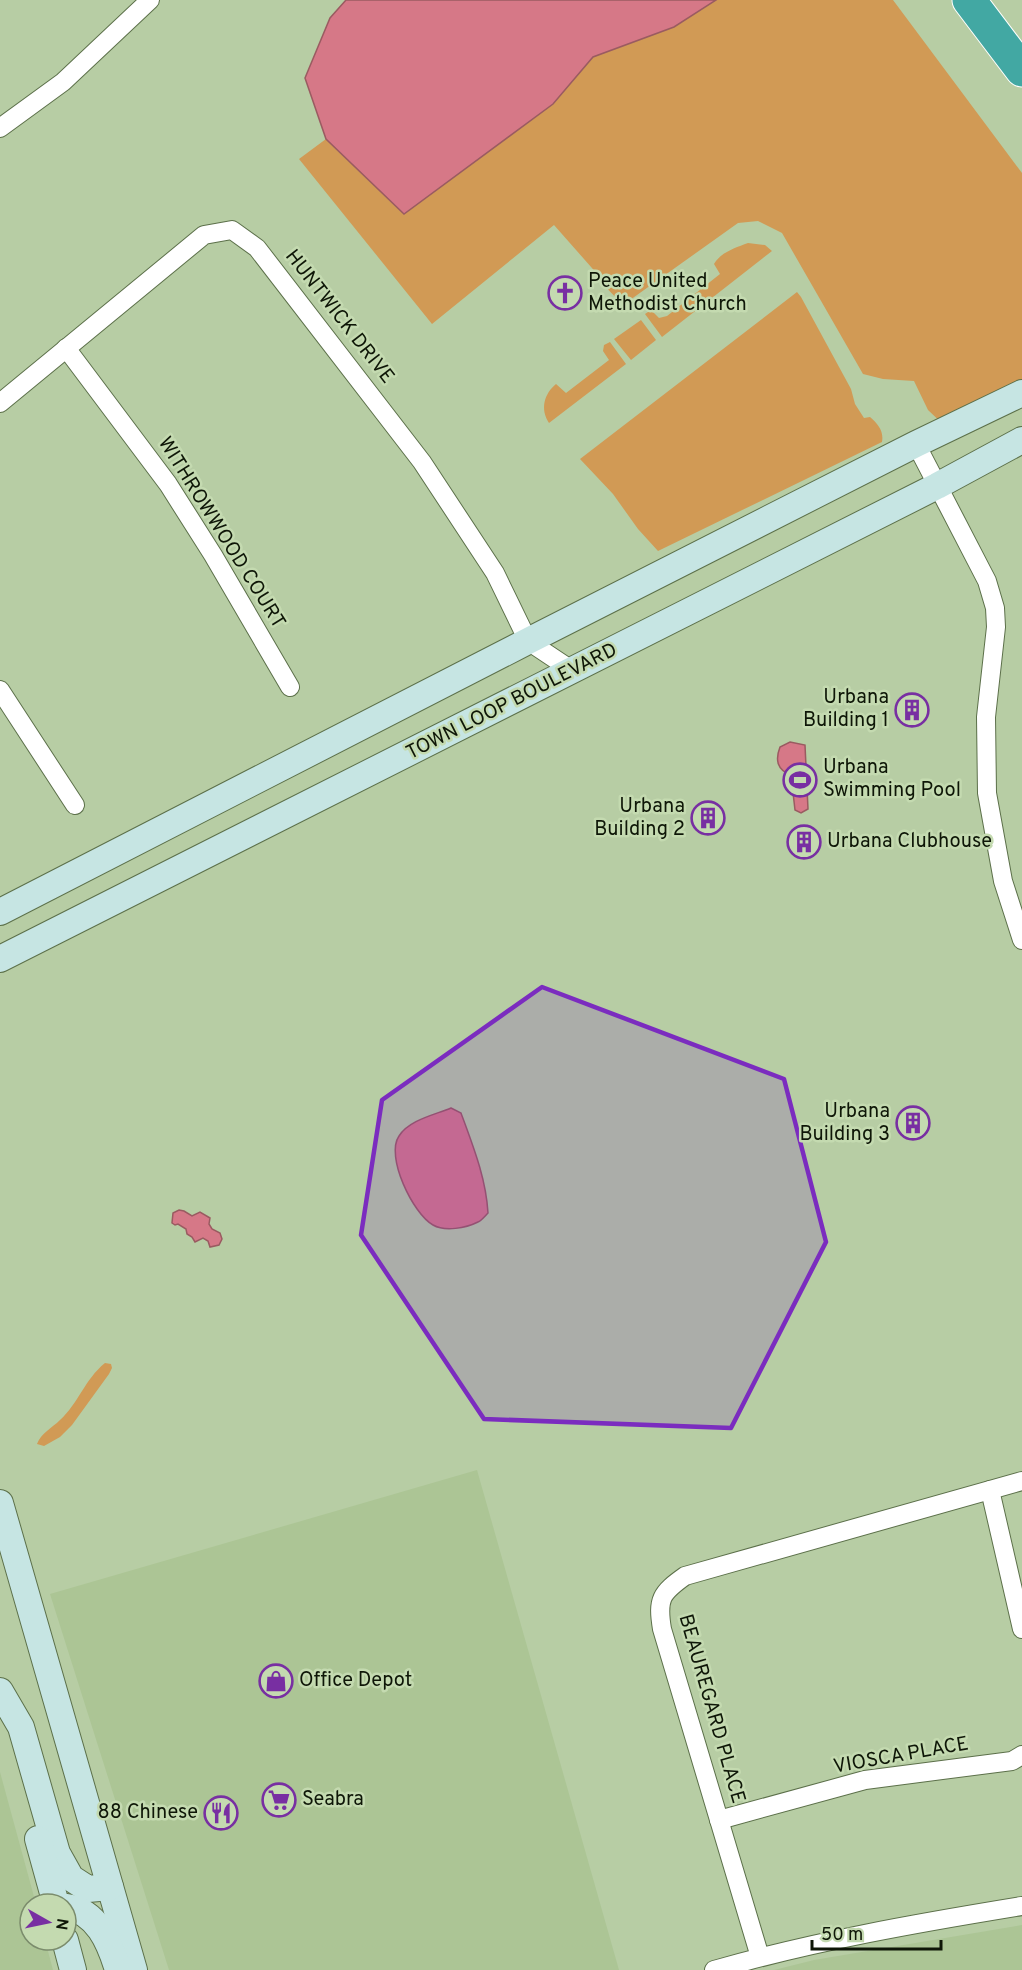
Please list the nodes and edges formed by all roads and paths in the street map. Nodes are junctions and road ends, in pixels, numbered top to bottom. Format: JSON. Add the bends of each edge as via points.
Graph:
{"nodes":[{"id":1,"x":150,"y":0,"type":"edge"},
{"id":2,"x":969,"y":0,"type":"edge"},
{"id":3,"x":1022,"y":70,"type":"edge"},
{"id":4,"x":0,"y":128,"type":"edge"},
{"id":5,"x":66,"y":348,"type":"junction"},
{"id":6,"x":1022,"y":393,"type":"edge"},
{"id":7,"x":0,"y":403,"type":"edge"},
{"id":8,"x":1022,"y":440,"type":"edge"},
{"id":9,"x":916,"y":444,"type":"junction"},
{"id":10,"x":937,"y":486,"type":"junction"},
{"id":11,"x":528,"y":641,"type":"junction"},
{"id":12,"x":573,"y":671,"type":"junction"},
{"id":13,"x":290,"y":687,"type":"dead end"},
{"id":14,"x":0,"y":690,"type":"edge"},
{"id":15,"x":75,"y":805,"type":"dead end"},
{"id":16,"x":0,"y":912,"type":"edge"},
{"id":17,"x":1022,"y":940,"type":"edge"},
{"id":18,"x":0,"y":959,"type":"edge"},
{"id":19,"x":1022,"y":1481,"type":"edge"},
{"id":20,"x":990,"y":1490,"type":"junction"},
{"id":21,"x":0,"y":1503,"type":"edge"},
{"id":22,"x":1022,"y":1629,"type":"edge"},
{"id":23,"x":0,"y":1691,"type":"edge"},
{"id":24,"x":0,"y":1703,"type":"edge"},
{"id":25,"x":1022,"y":1755,"type":"edge"},
{"id":26,"x":719,"y":1820,"type":"junction"},
{"id":27,"x":110,"y":1887,"type":"junction"},
{"id":28,"x":53,"y":1892,"type":"edge"},
{"id":29,"x":1022,"y":1906,"type":"edge"},
{"id":30,"x":78,"y":1909,"type":"edge"},
{"id":31,"x":68,"y":1952,"type":"edge"},
{"id":32,"x":759,"y":1957,"type":"junction"},
{"id":33,"x":73,"y":1970,"type":"edge"},
{"id":34,"x":118,"y":1970,"type":"edge"},
{"id":35,"x":134,"y":1970,"type":"edge"},
{"id":36,"x":714,"y":1970,"type":"edge"}],
"edges":[{"from":1,"to":4,"type":"street","via":[[63,82]]},
{"from":2,"to":3,"type":"highway"},
{"from":5,"to":7,"type":"street","name":"HUNTWICK DRIVE"},
{"from":5,"to":11,"type":"street","name":"HUNTWICK DRIVE","via":[[204,235],[232,230],[257,248],[422,462],[495,573]]},
{"from":5,"to":13,"type":"street","name":"WITHROWWOOD COURT","via":[[168,484]]},
{"from":6,"to":9,"type":"street"},
{"from":8,"to":10,"type":"street","name":"TOWN LOOP BOULEVARD"},
{"from":9,"to":10,"type":"street"},
{"from":9,"to":11,"type":"street"},
{"from":10,"to":12,"type":"street","name":"TOWN LOOP BOULEVARD"},
{"from":10,"to":17,"type":"street","via":[[987,581],[995,608],[986,717],[987,793],[1003,880]]},
{"from":11,"to":12,"type":"street"},
{"from":11,"to":16,"type":"street"},
{"from":12,"to":18,"type":"street","name":"TOWN LOOP BOULEVARD"},
{"from":14,"to":15,"type":"street"},
{"from":19,"to":20,"type":"street","name":"BEAUREGARD PLACE"},
{"from":20,"to":22,"type":"street"},
{"from":20,"to":26,"type":"street","name":"BEAUREGARD PLACE","via":[[685,1576],[668,1588],[659,1612],[662,1629]]},
{"from":21,"to":27,"type":"street"},
{"from":23,"to":27,"type":"street","via":[[21,1727],[57,1853],[71,1878],[88,1889]]},
{"from":24,"to":28,"type":"street"},
{"from":25,"to":26,"type":"street","name":"VIOSCA PLACE","via":[[1012,1761],[865,1780]]},
{"from":26,"to":32,"type":"street","name":"BEAUREGARD PLACE"},
{"from":27,"to":35,"type":"street"},
{"from":29,"to":32,"type":"street"},
{"from":30,"to":34,"type":"street","via":[[96,1923],[112,1948]]},
{"from":31,"to":33,"type":"street"},
{"from":32,"to":36,"type":"street"}]}
